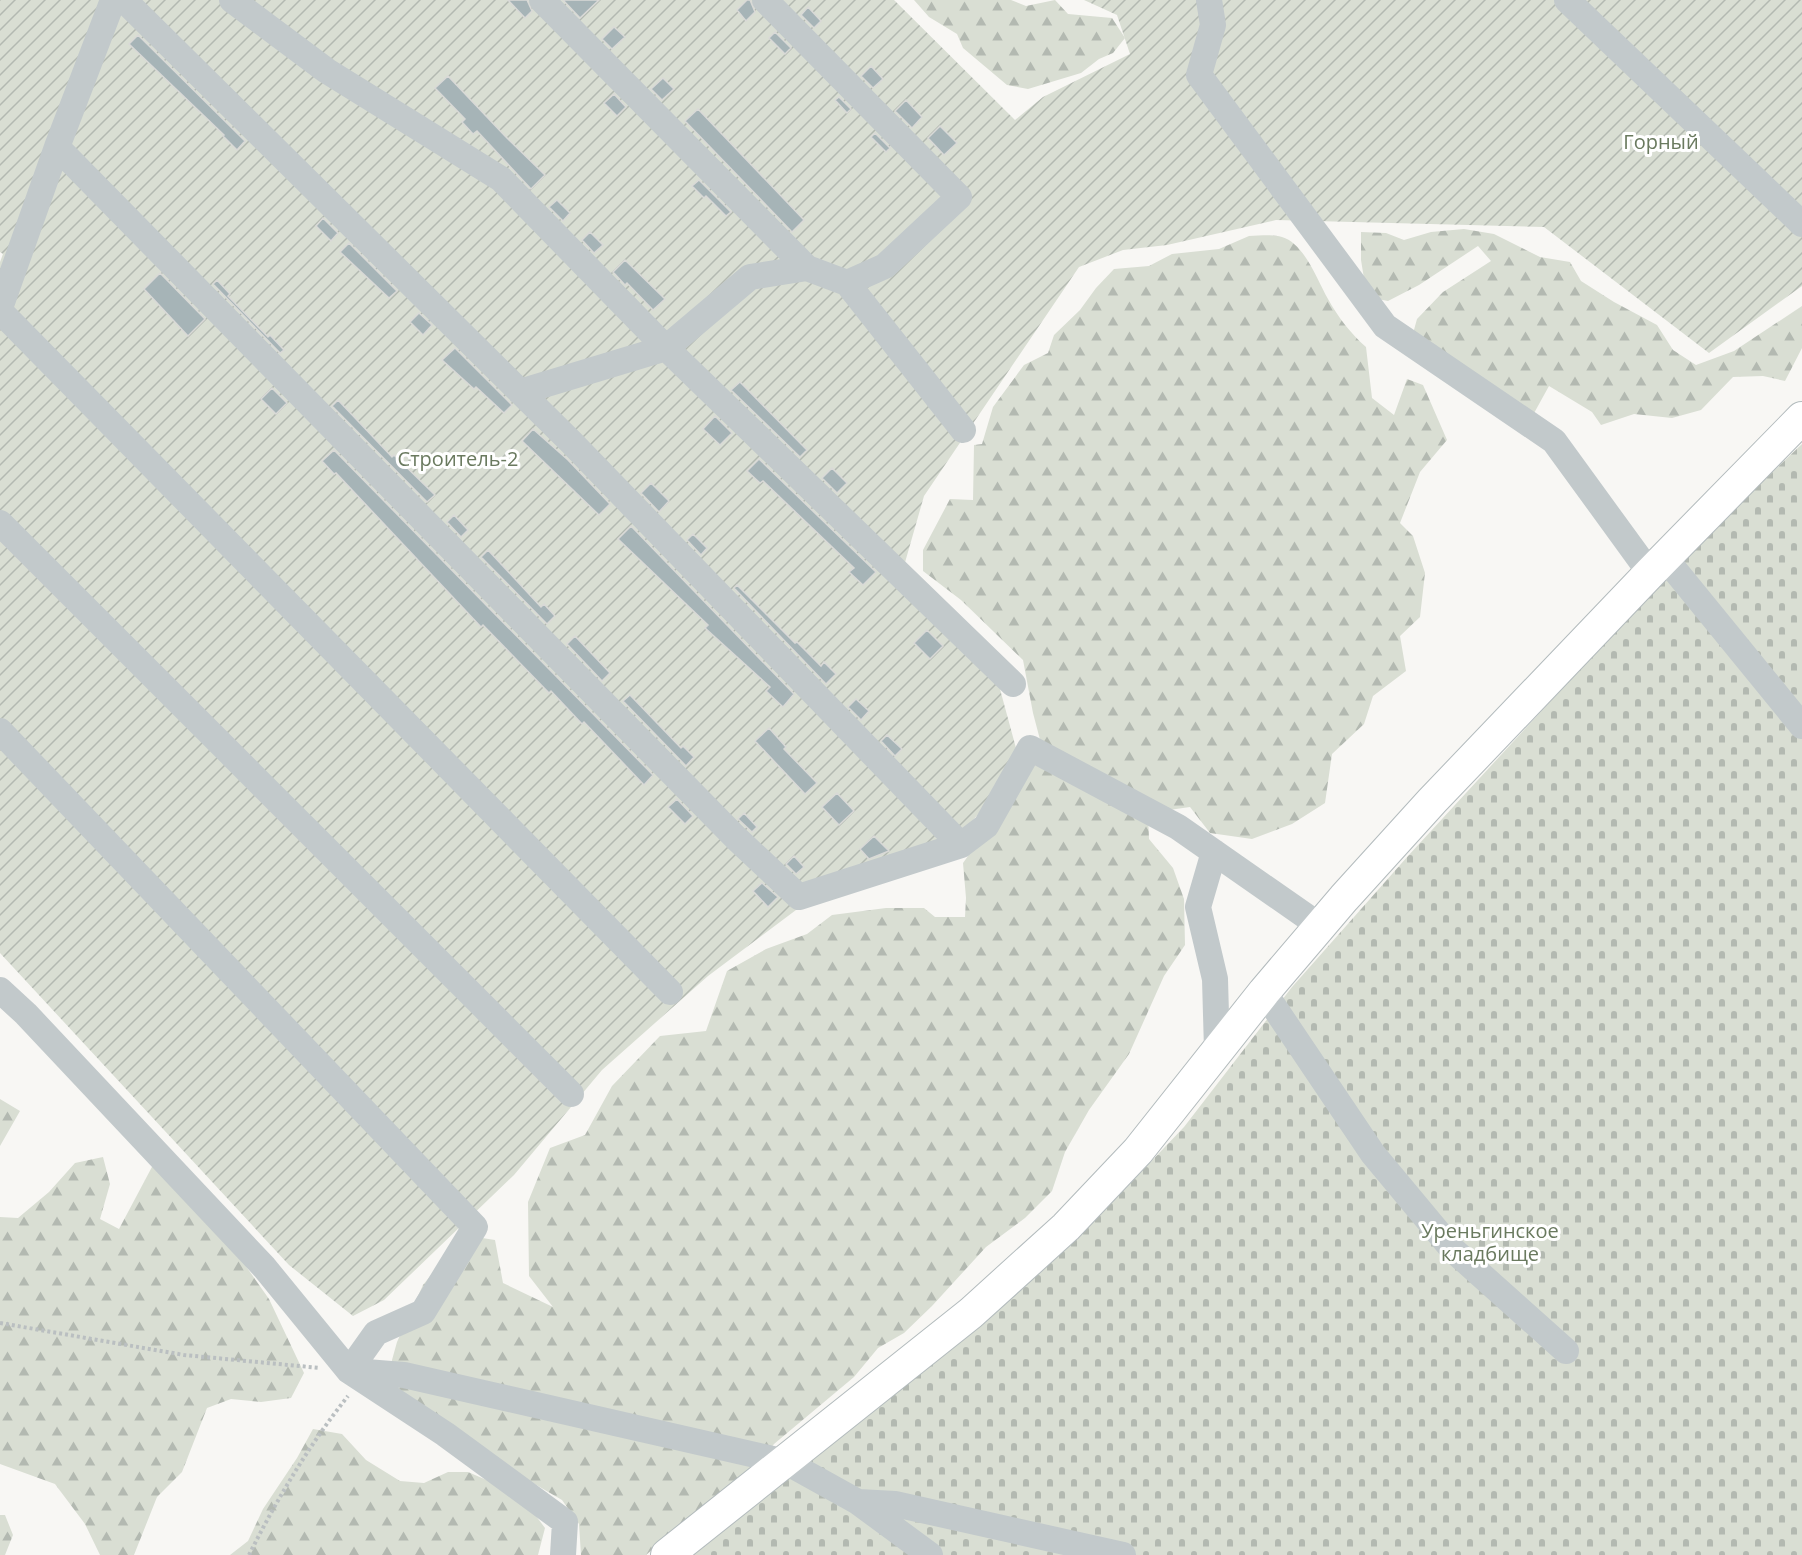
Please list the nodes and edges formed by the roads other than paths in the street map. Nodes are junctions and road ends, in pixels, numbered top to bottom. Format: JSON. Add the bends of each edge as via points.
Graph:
{"nodes":[{"id":1,"x":113,"y":0,"type":"edge"},
{"id":2,"x":124,"y":0,"type":"edge"},
{"id":3,"x":232,"y":0,"type":"edge"},
{"id":4,"x":542,"y":0,"type":"edge"},
{"id":5,"x":765,"y":0,"type":"edge"},
{"id":6,"x":1209,"y":0,"type":"edge"},
{"id":7,"x":1567,"y":0,"type":"edge"},
{"id":8,"x":57,"y":147,"type":"junction"},
{"id":9,"x":1802,"y":224,"type":"edge"},
{"id":10,"x":807,"y":267,"type":"junction"},
{"id":11,"x":847,"y":283,"type":"junction"},
{"id":12,"x":0,"y":310,"type":"edge"},
{"id":13,"x":666,"y":348,"type":"junction"},
{"id":14,"x":520,"y":392,"type":"junction"},
{"id":15,"x":1802,"y":418,"type":"edge"},
{"id":16,"x":963,"y":430,"type":"dead end"},
{"id":17,"x":0,"y":523,"type":"edge"},
{"id":18,"x":1657,"y":566,"type":"junction"},
{"id":19,"x":1013,"y":684,"type":"dead end"},
{"id":20,"x":1802,"y":726,"type":"edge"},
{"id":21,"x":0,"y":731,"type":"edge"},
{"id":22,"x":961,"y":845,"type":"junction"},
{"id":23,"x":1214,"y":852,"type":"junction"},
{"id":24,"x":1320,"y":926,"type":"junction"},
{"id":25,"x":0,"y":990,"type":"edge"},
{"id":26,"x":670,"y":992,"type":"dead end"},
{"id":27,"x":1264,"y":992,"type":"junction"},
{"id":28,"x":1217,"y":1050,"type":"junction"},
{"id":29,"x":571,"y":1094,"type":"dead end"},
{"id":30,"x":1566,"y":1351,"type":"dead end"},
{"id":31,"x":356,"y":1375,"type":"junction"},
{"id":32,"x":786,"y":1462,"type":"junction"},
{"id":33,"x":858,"y":1502,"type":"junction"},
{"id":34,"x":563,"y":1555,"type":"edge"},
{"id":35,"x":667,"y":1555,"type":"edge"},
{"id":36,"x":930,"y":1555,"type":"edge"},
{"id":37,"x":1123,"y":1555,"type":"edge"}],
"edges":[{"from":1,"to":8,"type":"street"},
{"from":2,"to":14,"type":"street"},
{"from":3,"to":13,"type":"street","via":[[327,70],[501,179]]},
{"from":4,"to":10,"type":"street"},
{"from":5,"to":11,"type":"street","via":[[959,197],[885,266]]},
{"from":6,"to":18,"type":"street","via":[[1213,25],[1199,75],[1385,326],[1554,441]]},
{"from":7,"to":9,"type":"street"},
{"from":8,"to":12,"type":"street"},
{"from":8,"to":22,"type":"street","via":[[736,838],[799,897]]},
{"from":10,"to":11,"type":"street"},
{"from":10,"to":13,"type":"street","via":[[750,277]]},
{"from":11,"to":16,"type":"street"},
{"from":12,"to":26,"type":"street"},
{"from":13,"to":14,"type":"street"},
{"from":13,"to":19,"type":"street"},
{"from":14,"to":22,"type":"street"},
{"from":15,"to":18,"type":"main road"},
{"from":17,"to":29,"type":"street"},
{"from":18,"to":20,"type":"street"},
{"from":18,"to":24,"type":"main road","via":[[1432,801]]},
{"from":21,"to":31,"type":"street","via":[[475,1227],[423,1312],[376,1333]]},
{"from":22,"to":23,"type":"street","via":[[986,826],[1030,748],[1179,827]]},
{"from":23,"to":24,"type":"street"},
{"from":23,"to":28,"type":"street","via":[[1198,907],[1215,978]]},
{"from":24,"to":27,"type":"main road"},
{"from":25,"to":31,"type":"street","via":[[264,1267]]},
{"from":27,"to":28,"type":"main road"},
{"from":27,"to":30,"type":"street","via":[[1373,1154],[1452,1249]]},
{"from":28,"to":32,"type":"main road","via":[[1138,1151],[1066,1227],[971,1313]]},
{"from":31,"to":32,"type":"street","via":[[404,1375]]},
{"from":31,"to":34,"type":"street","via":[[565,1522]]},
{"from":32,"to":33,"type":"street"},
{"from":32,"to":35,"type":"main road"},
{"from":33,"to":36,"type":"street"},
{"from":33,"to":37,"type":"street","via":[[895,1504]]}]}
